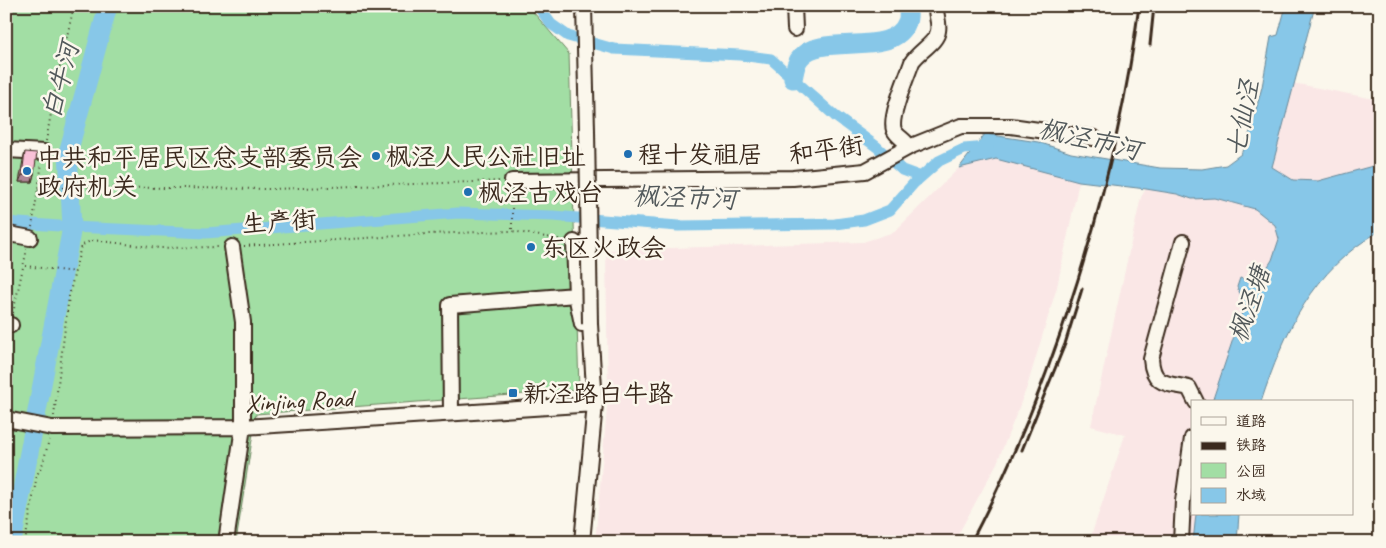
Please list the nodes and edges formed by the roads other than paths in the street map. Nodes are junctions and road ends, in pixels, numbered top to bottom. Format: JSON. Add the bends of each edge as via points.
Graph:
{"nodes":[{"id":1,"x":584,"y":6,"type":"edge"},
{"id":2,"x":794,"y":6,"type":"edge"},
{"id":3,"x":936,"y":6,"type":"edge"},
{"id":4,"x":796,"y":29,"type":"dead end"},
{"id":5,"x":1094,"y":138,"type":"dead end"},
{"id":6,"x":6,"y":150,"type":"edge"},
{"id":7,"x":905,"y":150,"type":"junction"},
{"id":8,"x":44,"y":152,"type":"road end"},
{"id":9,"x":512,"y":181,"type":"road end"},
{"id":10,"x":30,"y":238,"type":"road end"},
{"id":11,"x":6,"y":239,"type":"edge"},
{"id":12,"x":574,"y":242,"type":"road end"},
{"id":13,"x":1183,"y":242,"type":"dead end"},
{"id":14,"x":232,"y":247,"type":"road end"},
{"id":15,"x":576,"y":295,"type":"junction"},
{"id":16,"x":590,"y":324,"type":"junction"},
{"id":17,"x":1195,"y":400,"type":"edge"},
{"id":18,"x":594,"y":404,"type":"junction"},
{"id":19,"x":451,"y":413,"type":"junction"},
{"id":20,"x":6,"y":419,"type":"edge"},
{"id":21,"x":243,"y":426,"type":"junction"},
{"id":22,"x":1191,"y":445,"type":"edge"},
{"id":23,"x":226,"y":542,"type":"edge"},
{"id":24,"x":582,"y":542,"type":"edge"},
{"id":25,"x":1181,"y":542,"type":"edge"}],
"edges":[{"from":1,"to":16,"type":"street","bridge":true},
{"from":2,"to":4,"type":"street"},
{"from":3,"to":7,"type":"street","via":[[938,32],[912,62],[892,122],[895,133],[907,141]]},
{"from":5,"to":7,"type":"street","name":"和平街","via":[[1011,126],[961,126]]},
{"from":6,"to":8,"type":"street"},
{"from":7,"to":9,"type":"street","name":"和平街","via":[[865,171],[793,178]]},
{"from":10,"to":11,"type":"street","via":[[9,234]]},
{"from":12,"to":15,"type":"street"},
{"from":13,"to":17,"type":"street","via":[[1151,359],[1154,376],[1162,382],[1190,388]]},
{"from":14,"to":21,"type":"street","via":[[244,322]]},
{"from":15,"to":16,"type":"street","via":[[582,324]]},
{"from":15,"to":19,"type":"street","via":[[450,305]]},
{"from":16,"to":18,"type":"street"},
{"from":18,"to":19,"type":"street","name":"Xinjing Road"},
{"from":18,"to":24,"type":"street"},
{"from":19,"to":21,"type":"street","name":"Xinjing Road"},
{"from":20,"to":21,"type":"street","name":"Xinjing Road","via":[[52,428]]},
{"from":21,"to":23,"type":"street"},
{"from":22,"to":25,"type":"street"}]}
